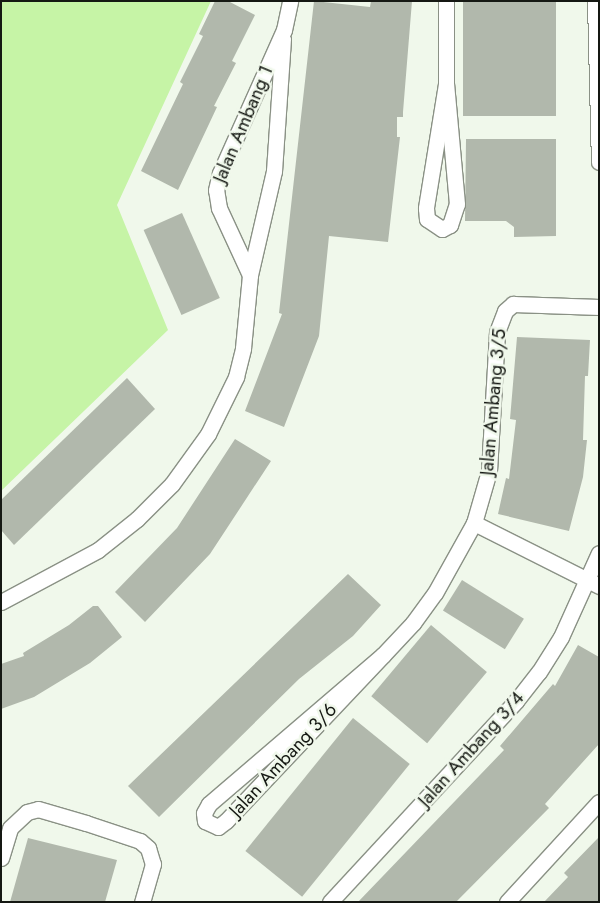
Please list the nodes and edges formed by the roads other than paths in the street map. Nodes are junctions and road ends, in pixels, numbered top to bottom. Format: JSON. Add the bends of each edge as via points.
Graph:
{"nodes":[{"id":1,"x":290,"y":1,"type":"edge"},
{"id":2,"x":446,"y":1,"type":"edge"},
{"id":3,"x":595,"y":1,"type":"edge"},
{"id":4,"x":284,"y":30,"type":"junction"},
{"id":5,"x":446,"y":84,"type":"junction"},
{"id":6,"x":599,"y":162,"type":"edge"},
{"id":7,"x":250,"y":275,"type":"junction"},
{"id":8,"x":599,"y":307,"type":"edge"},
{"id":9,"x":474,"y":523,"type":"junction"},
{"id":10,"x":599,"y":553,"type":"edge"},
{"id":11,"x":594,"y":583,"type":"edge"},
{"id":12,"x":1,"y":602,"type":"edge"},
{"id":13,"x":383,"y":655,"type":"junction"},
{"id":14,"x":599,"y":802,"type":"edge"},
{"id":15,"x":1,"y":858,"type":"edge"},
{"id":16,"x":142,"y":902,"type":"edge"},
{"id":17,"x":330,"y":902,"type":"edge"},
{"id":18,"x":507,"y":902,"type":"edge"}],
"edges":[{"from":1,"to":4,"type":"street","name":"Jalan Ambang 1"},
{"from":2,"to":5,"type":"street"},
{"from":3,"to":6,"type":"street"},
{"from":4,"to":7,"type":"street","name":"Jalan Ambang 1","via":[[274,171]]},
{"from":4,"to":7,"type":"street","name":"Jalan Ambang 1","via":[[220,173],[216,190],[219,208]]},
{"from":5,"to":5,"type":"street","via":[[457,204],[450,225],[442,229],[427,220],[426,208]]},
{"from":7,"to":12,"type":"street","name":"Jalan Ambang 1","via":[[243,348],[236,377],[208,434],[172,484],[137,519],[98,550]]},
{"from":8,"to":9,"type":"street","name":"Jalan Ambang 3/5","via":[[513,304],[505,311],[498,332],[489,470]]},
{"from":9,"to":11,"type":"street"},
{"from":9,"to":13,"type":"street","name":"Jalan Ambang 3/6","via":[[435,593],[414,623]]},
{"from":10,"to":11,"type":"street","name":"Jalan Ambang 3/4"},
{"from":11,"to":17,"type":"street","name":"Jalan Ambang 3/4","via":[[516,701]]},
{"from":13,"to":13,"type":"street","name":"Jalan Ambang 3/6","via":[[209,804],[204,813],[205,821],[218,826],[226,820]]},
{"from":14,"to":18,"type":"street"},
{"from":15,"to":16,"type":"street","via":[[10,828],[18,818],[38,809],[140,841],[148,848],[154,864]]}]}
